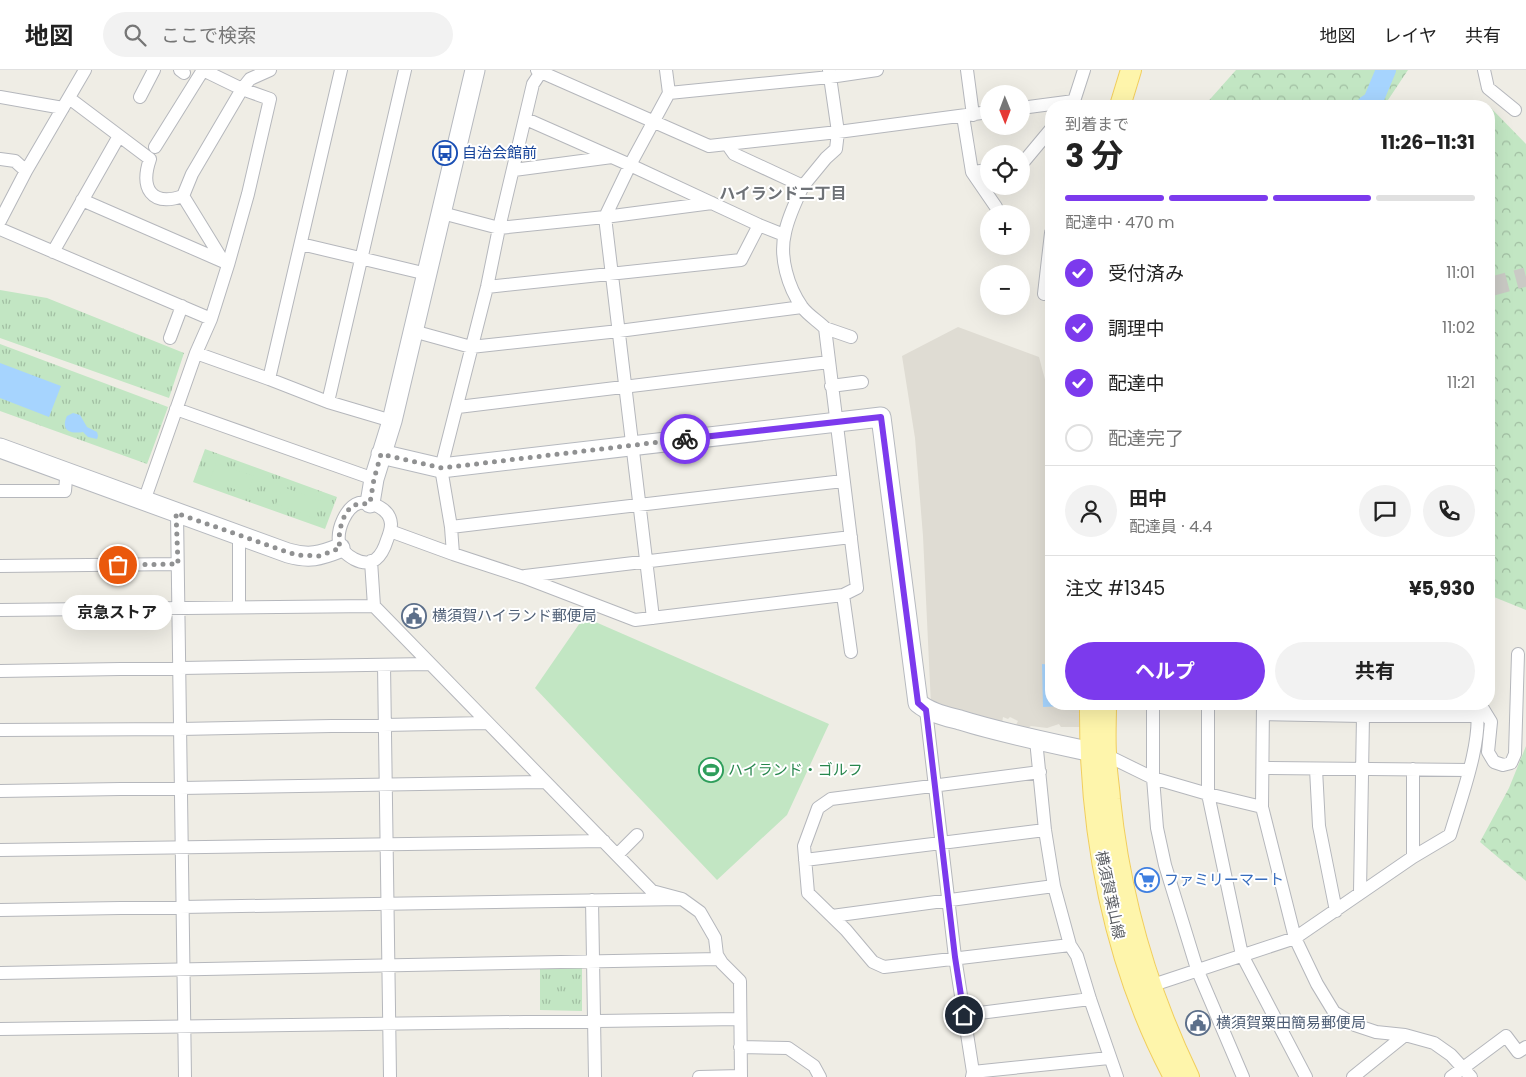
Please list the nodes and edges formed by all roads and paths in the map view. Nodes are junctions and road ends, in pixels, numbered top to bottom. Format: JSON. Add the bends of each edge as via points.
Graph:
{"nodes":[{"id":1,"x":85,"y":70,"type":"edge"},
{"id":2,"x":154,"y":70,"type":"edge"},
{"id":3,"x":270,"y":70,"type":"edge"},
{"id":4,"x":341,"y":70,"type":"edge"},
{"id":5,"x":405,"y":70,"type":"edge"},
{"id":6,"x":475,"y":70,"type":"edge"},
{"id":7,"x":666,"y":70,"type":"edge"},
{"id":8,"x":877,"y":70,"type":"edge"},
{"id":9,"x":967,"y":70,"type":"edge"},
{"id":10,"x":1084,"y":70,"type":"edge"},
{"id":11,"x":1131,"y":70,"type":"edge"},
{"id":12,"x":1144,"y":70,"type":"edge"},
{"id":13,"x":1484,"y":70,"type":"edge"},
{"id":14,"x":540,"y":71,"type":"edge"},
{"id":15,"x":829,"y":74,"type":"edge"},
{"id":16,"x":242,"y":89,"type":"junction"},
{"id":17,"x":669,"y":93,"type":"junction"},
{"id":18,"x":0,"y":97,"type":"edge"},
{"id":19,"x":140,"y":97,"type":"dead end"},
{"id":20,"x":1073,"y":100,"type":"edge"},
{"id":21,"x":1122,"y":100,"type":"edge"},
{"id":22,"x":1136,"y":100,"type":"edge"},
{"id":23,"x":66,"y":103,"type":"junction"},
{"id":24,"x":1045,"y":106,"type":"edge"},
{"id":25,"x":1030,"y":107,"type":"edge"},
{"id":26,"x":1515,"y":110,"type":"dead end"},
{"id":27,"x":980,"y":113,"type":"edge"},
{"id":28,"x":968,"y":115,"type":"junction"},
{"id":29,"x":526,"y":119,"type":"junction"},
{"id":30,"x":653,"y":121,"type":"junction"},
{"id":31,"x":838,"y":132,"type":"junction"},
{"id":32,"x":119,"y":136,"type":"junction"},
{"id":33,"x":1045,"y":136,"type":"edge"},
{"id":34,"x":727,"y":144,"type":"junction"},
{"id":35,"x":155,"y":147,"type":"dead end"},
{"id":36,"x":1030,"y":154,"type":"edge"},
{"id":37,"x":612,"y":157,"type":"junction"},
{"id":38,"x":0,"y":159,"type":"edge"},
{"id":39,"x":630,"y":165,"type":"junction"},
{"id":40,"x":514,"y":170,"type":"junction"},
{"id":41,"x":26,"y":171,"type":"junction"},
{"id":42,"x":980,"y":171,"type":"edge"},
{"id":43,"x":972,"y":172,"type":"junction"},
{"id":44,"x":803,"y":186,"type":"junction"},
{"id":45,"x":183,"y":196,"type":"junction"},
{"id":46,"x":82,"y":200,"type":"junction"},
{"id":47,"x":712,"y":203,"type":"junction"},
{"id":48,"x":995,"y":205,"type":"edge"},
{"id":49,"x":442,"y":213,"type":"junction"},
{"id":50,"x":605,"y":217,"type":"junction"},
{"id":51,"x":0,"y":221,"type":"edge"},
{"id":52,"x":758,"y":225,"type":"junction"},
{"id":53,"x":499,"y":228,"type":"junction"},
{"id":54,"x":0,"y":229,"type":"edge"},
{"id":55,"x":784,"y":235,"type":"junction"},
{"id":56,"x":301,"y":244,"type":"junction"},
{"id":57,"x":53,"y":252,"type":"junction"},
{"id":58,"x":361,"y":258,"type":"junction"},
{"id":59,"x":226,"y":263,"type":"junction"},
{"id":60,"x":427,"y":274,"type":"junction"},
{"id":61,"x":612,"y":274,"type":"junction"},
{"id":62,"x":1045,"y":285,"type":"edge"},
{"id":63,"x":487,"y":287,"type":"junction"},
{"id":64,"x":1044,"y":294,"type":"dead end"},
{"id":65,"x":182,"y":306,"type":"junction"},
{"id":66,"x":802,"y":307,"type":"junction"},
{"id":67,"x":211,"y":319,"type":"junction"},
{"id":68,"x":825,"y":328,"type":"junction"},
{"id":69,"x":413,"y":331,"type":"junction"},
{"id":70,"x":619,"y":331,"type":"junction"},
{"id":71,"x":851,"y":336,"type":"dead end"},
{"id":72,"x":170,"y":338,"type":"dead end"},
{"id":73,"x":471,"y":347,"type":"junction"},
{"id":74,"x":196,"y":353,"type":"junction"},
{"id":75,"x":828,"y":362,"type":"junction"},
{"id":76,"x":269,"y":379,"type":"junction"},
{"id":77,"x":862,"y":382,"type":"dead end"},
{"id":78,"x":831,"y":386,"type":"junction"},
{"id":79,"x":626,"y":387,"type":"junction"},
{"id":80,"x":328,"y":402,"type":"junction"},
{"id":81,"x":458,"y":407,"type":"junction"},
{"id":82,"x":176,"y":409,"type":"junction"},
{"id":83,"x":392,"y":421,"type":"junction"},
{"id":84,"x":836,"y":423,"type":"junction"},
{"id":85,"x":632,"y":445,"type":"junction"},
{"id":86,"x":0,"y":448,"type":"edge"},
{"id":87,"x":381,"y":454,"type":"junction"},
{"id":88,"x":442,"y":468,"type":"junction"},
{"id":89,"x":66,"y":479,"type":"dead end"},
{"id":90,"x":374,"y":479,"type":"junction"},
{"id":91,"x":843,"y":481,"type":"junction"},
{"id":92,"x":0,"y":491,"type":"edge"},
{"id":93,"x":144,"y":501,"type":"junction"},
{"id":94,"x":370,"y":503,"type":"junction"},
{"id":95,"x":640,"y":506,"type":"junction"},
{"id":96,"x":176,"y":513,"type":"junction"},
{"id":97,"x":451,"y":528,"type":"junction"},
{"id":98,"x":390,"y":531,"type":"junction"},
{"id":99,"x":239,"y":535,"type":"junction"},
{"id":100,"x":851,"y":537,"type":"junction"},
{"id":101,"x":340,"y":548,"type":"junction"},
{"id":102,"x":453,"y":554,"type":"junction"},
{"id":103,"x":371,"y":561,"type":"junction"},
{"id":104,"x":646,"y":561,"type":"junction"},
{"id":105,"x":178,"y":564,"type":"junction"},
{"id":106,"x":0,"y":566,"type":"edge"},
{"id":107,"x":523,"y":577,"type":"junction"},
{"id":108,"x":843,"y":595,"type":"junction"},
{"id":109,"x":374,"y":606,"type":"junction"},
{"id":110,"x":240,"y":607,"type":"junction"},
{"id":111,"x":178,"y":608,"type":"junction"},
{"id":112,"x":0,"y":610,"type":"edge"},
{"id":113,"x":653,"y":618,"type":"junction"},
{"id":114,"x":851,"y":652,"type":"dead end"},
{"id":115,"x":1518,"y":654,"type":"dead end"},
{"id":116,"x":430,"y":664,"type":"junction"},
{"id":117,"x":384,"y":665,"type":"junction"},
{"id":118,"x":179,"y":668,"type":"junction"},
{"id":119,"x":0,"y":671,"type":"edge"},
{"id":120,"x":926,"y":710,"type":"junction"},
{"id":121,"x":1091,"y":710,"type":"edge"},
{"id":122,"x":1105,"y":710,"type":"edge"},
{"id":123,"x":1153,"y":710,"type":"edge"},
{"id":124,"x":1208,"y":710,"type":"edge"},
{"id":125,"x":1263,"y":710,"type":"edge"},
{"id":126,"x":1277,"y":710,"type":"edge"},
{"id":127,"x":1449,"y":710,"type":"edge"},
{"id":128,"x":1478,"y":710,"type":"edge"},
{"id":129,"x":1480,"y":710,"type":"edge"},
{"id":130,"x":1363,"y":716,"type":"junction"},
{"id":131,"x":487,"y":723,"type":"junction"},
{"id":132,"x":385,"y":725,"type":"junction"},
{"id":133,"x":180,"y":729,"type":"junction"},
{"id":134,"x":0,"y":730,"type":"edge"},
{"id":135,"x":1036,"y":740,"type":"junction"},
{"id":136,"x":1098,"y":753,"type":"junction"},
{"id":137,"x":1263,"y":768,"type":"junction"},
{"id":138,"x":1316,"y":769,"type":"junction"},
{"id":139,"x":1412,"y":769,"type":"junction"},
{"id":140,"x":1362,"y":770,"type":"junction"},
{"id":141,"x":1469,"y":770,"type":"junction"},
{"id":142,"x":1040,"y":772,"type":"junction"},
{"id":143,"x":1153,"y":778,"type":"junction"},
{"id":144,"x":546,"y":782,"type":"junction"},
{"id":145,"x":386,"y":785,"type":"junction"},
{"id":146,"x":935,"y":785,"type":"junction"},
{"id":147,"x":181,"y":788,"type":"junction"},
{"id":148,"x":0,"y":791,"type":"edge"},
{"id":149,"x":1208,"y":794,"type":"junction"},
{"id":150,"x":1262,"y":807,"type":"junction"},
{"id":151,"x":1045,"y":830,"type":"junction"},
{"id":152,"x":637,"y":835,"type":"dead end"},
{"id":153,"x":604,"y":841,"type":"junction"},
{"id":154,"x":386,"y":844,"type":"junction"},
{"id":155,"x":942,"y":844,"type":"junction"},
{"id":156,"x":182,"y":847,"type":"junction"},
{"id":157,"x":0,"y":850,"type":"edge"},
{"id":158,"x":618,"y":855,"type":"junction"},
{"id":159,"x":1413,"y":857,"type":"junction"},
{"id":160,"x":805,"y":860,"type":"junction"},
{"id":161,"x":1054,"y":886,"type":"junction"},
{"id":162,"x":1360,"y":892,"type":"junction"},
{"id":163,"x":682,"y":899,"type":"junction"},
{"id":164,"x":592,"y":900,"type":"junction"},
{"id":165,"x":948,"y":901,"type":"junction"},
{"id":166,"x":387,"y":904,"type":"junction"},
{"id":167,"x":183,"y":907,"type":"junction"},
{"id":168,"x":0,"y":910,"type":"edge"},
{"id":169,"x":1336,"y":910,"type":"junction"},
{"id":170,"x":832,"y":916,"type":"junction"},
{"id":171,"x":1295,"y":938,"type":"junction"},
{"id":172,"x":1070,"y":945,"type":"junction"},
{"id":173,"x":1242,"y":955,"type":"junction"},
{"id":174,"x":955,"y":957,"type":"junction"},
{"id":175,"x":720,"y":958,"type":"junction"},
{"id":176,"x":593,"y":961,"type":"junction"},
{"id":177,"x":388,"y":965,"type":"junction"},
{"id":178,"x":184,"y":969,"type":"junction"},
{"id":179,"x":1197,"y":969,"type":"junction"},
{"id":180,"x":0,"y":973,"type":"edge"},
{"id":181,"x":1150,"y":986,"type":"junction"},
{"id":182,"x":1090,"y":999,"type":"junction"},
{"id":183,"x":964,"y":1015,"type":"junction"},
{"id":184,"x":740,"y":1019,"type":"junction"},
{"id":185,"x":594,"y":1021,"type":"junction"},
{"id":186,"x":389,"y":1024,"type":"junction"},
{"id":187,"x":184,"y":1026,"type":"junction"},
{"id":188,"x":0,"y":1029,"type":"edge"},
{"id":189,"x":1405,"y":1035,"type":"junction"},
{"id":190,"x":740,"y":1047,"type":"junction"},
{"id":191,"x":1523,"y":1054,"type":"edge"},
{"id":192,"x":1109,"y":1058,"type":"junction"},
{"id":193,"x":1467,"y":1072,"type":"edge"},
{"id":194,"x":972,"y":1075,"type":"edge"},
{"id":195,"x":185,"y":1077,"type":"edge"},
{"id":196,"x":390,"y":1077,"type":"edge"},
{"id":197,"x":595,"y":1077,"type":"edge"},
{"id":198,"x":699,"y":1077,"type":"edge"},
{"id":199,"x":741,"y":1077,"type":"edge"},
{"id":200,"x":820,"y":1077,"type":"edge"},
{"id":201,"x":1117,"y":1077,"type":"edge"},
{"id":202,"x":1174,"y":1077,"type":"edge"},
{"id":203,"x":1189,"y":1077,"type":"edge"},
{"id":204,"x":1242,"y":1077,"type":"edge"},
{"id":205,"x":1306,"y":1077,"type":"edge"},
{"id":206,"x":1353,"y":1077,"type":"edge"},
{"id":207,"x":1451,"y":1077,"type":"edge"}],
"edges":[{"from":1,"to":23,"type":"street"},
{"from":2,"to":19,"type":"street"},
{"from":3,"to":16,"type":"street","via":[[250,79]]},
{"from":4,"to":56,"type":"street"},
{"from":5,"to":58,"type":"street"},
{"from":6,"to":49,"type":"street"},
{"from":7,"to":17,"type":"street"},
{"from":8,"to":15,"type":"street"},
{"from":9,"to":28,"type":"street"},
{"from":10,"to":20,"type":"street"},
{"from":11,"to":21,"type":"main road"},
{"from":12,"to":22,"type":"main road"},
{"from":13,"to":26,"type":"street","via":[[1488,88]]},
{"from":14,"to":29,"type":"street"},
{"from":14,"to":30,"type":"street"},
{"from":15,"to":17,"type":"street"},
{"from":15,"to":31,"type":"street"},
{"from":16,"to":35,"type":"street","via":[[203,70]]},
{"from":16,"to":45,"type":"street","via":[[192,174]]},
{"from":16,"to":59,"type":"street","via":[[270,99],[248,194]]},
{"from":17,"to":30,"type":"street"},
{"from":18,"to":23,"type":"street"},
{"from":23,"to":32,"type":"street"},
{"from":23,"to":41,"type":"street"},
{"from":24,"to":25,"type":"street"},
{"from":27,"to":28,"type":"street"},
{"from":28,"to":31,"type":"street"},
{"from":28,"to":43,"type":"street"},
{"from":29,"to":37,"type":"street"},
{"from":29,"to":40,"type":"street"},
{"from":30,"to":34,"type":"street","via":[[709,146]]},
{"from":30,"to":39,"type":"street"},
{"from":31,"to":34,"type":"street"},
{"from":31,"to":44,"type":"street","via":[[836,149]]},
{"from":32,"to":45,"type":"street","via":[[150,159],[146,178],[150,192],[164,200]]},
{"from":32,"to":46,"type":"street"},
{"from":33,"to":36,"type":"street"},
{"from":34,"to":44,"type":"street","via":[[734,154]]},
{"from":37,"to":39,"type":"street"},
{"from":37,"to":40,"type":"street"},
{"from":38,"to":41,"type":"street","via":[[15,161]]},
{"from":39,"to":47,"type":"street"},
{"from":39,"to":50,"type":"street"},
{"from":40,"to":53,"type":"street"},
{"from":41,"to":51,"type":"street"},
{"from":42,"to":43,"type":"street"},
{"from":43,"to":48,"type":"street"},
{"from":44,"to":55,"type":"street"},
{"from":45,"to":59,"type":"street"},
{"from":46,"to":57,"type":"street"},
{"from":46,"to":59,"type":"street"},
{"from":47,"to":50,"type":"street"},
{"from":47,"to":52,"type":"street"},
{"from":49,"to":53,"type":"street"},
{"from":49,"to":60,"type":"street"},
{"from":50,"to":53,"type":"street"},
{"from":50,"to":61,"type":"street"},
{"from":52,"to":55,"type":"street"},
{"from":52,"to":61,"type":"street","via":[[741,260]]},
{"from":53,"to":63,"type":"street"},
{"from":54,"to":57,"type":"street"},
{"from":55,"to":66,"type":"street","via":[[786,274]]},
{"from":56,"to":58,"type":"street"},
{"from":56,"to":76,"type":"street"},
{"from":57,"to":65,"type":"street"},
{"from":58,"to":60,"type":"street"},
{"from":58,"to":80,"type":"street"},
{"from":59,"to":67,"type":"street"},
{"from":60,"to":69,"type":"street"},
{"from":61,"to":63,"type":"street"},
{"from":61,"to":70,"type":"street"},
{"from":62,"to":64,"type":"street"},
{"from":63,"to":73,"type":"street"},
{"from":65,"to":67,"type":"street"},
{"from":65,"to":72,"type":"street"},
{"from":66,"to":68,"type":"street"},
{"from":66,"to":70,"type":"street"},
{"from":67,"to":74,"type":"street"},
{"from":68,"to":71,"type":"street"},
{"from":68,"to":75,"type":"street"},
{"from":69,"to":73,"type":"street"},
{"from":69,"to":83,"type":"street"},
{"from":70,"to":73,"type":"street"},
{"from":70,"to":79,"type":"street"},
{"from":73,"to":81,"type":"street"},
{"from":74,"to":76,"type":"street"},
{"from":74,"to":82,"type":"street"},
{"from":75,"to":78,"type":"street"},
{"from":75,"to":79,"type":"street"},
{"from":76,"to":80,"type":"street"},
{"from":77,"to":78,"type":"street"},
{"from":78,"to":84,"type":"street"},
{"from":79,"to":81,"type":"street"},
{"from":79,"to":85,"type":"street"},
{"from":80,"to":83,"type":"street"},
{"from":81,"to":88,"type":"street"},
{"from":82,"to":90,"type":"street"},
{"from":82,"to":93,"type":"street"},
{"from":83,"to":87,"type":"street"},
{"from":84,"to":85,"type":"street"},
{"from":84,"to":91,"type":"street"},
{"from":84,"to":120,"type":"street","via":[[881,417],[918,703]]},
{"from":85,"to":88,"type":"street"},
{"from":85,"to":95,"type":"street"},
{"from":86,"to":93,"type":"street"},
{"from":87,"to":88,"type":"street"},
{"from":87,"to":90,"type":"street"},
{"from":88,"to":97,"type":"street"},
{"from":89,"to":92,"type":"street","via":[[65,491]]},
{"from":90,"to":94,"type":"street"},
{"from":91,"to":95,"type":"street"},
{"from":91,"to":100,"type":"street"},
{"from":93,"to":96,"type":"street"},
{"from":94,"to":98,"type":"street","via":[[388,516]]},
{"from":94,"to":101,"type":"street","via":[[354,505],[346,513],[339,537]]},
{"from":95,"to":97,"type":"street"},
{"from":95,"to":104,"type":"street"},
{"from":96,"to":99,"type":"street"},
{"from":96,"to":105,"type":"street"},
{"from":97,"to":102,"type":"street"},
{"from":98,"to":102,"type":"street"},
{"from":98,"to":103,"type":"street","via":[[382,554]]},
{"from":99,"to":101,"type":"street","via":[[305,556],[320,556]]},
{"from":99,"to":110,"type":"street"},
{"from":100,"to":104,"type":"street"},
{"from":100,"to":108,"type":"street","via":[[856,588]]},
{"from":101,"to":103,"type":"street","via":[[358,560]]},
{"from":102,"to":107,"type":"street"},
{"from":103,"to":109,"type":"street"},
{"from":104,"to":107,"type":"street"},
{"from":104,"to":113,"type":"street"},
{"from":105,"to":106,"type":"street"},
{"from":105,"to":111,"type":"street"},
{"from":107,"to":113,"type":"street","via":[[635,620]]},
{"from":108,"to":113,"type":"street"},
{"from":108,"to":114,"type":"street"},
{"from":109,"to":110,"type":"street"},
{"from":109,"to":116,"type":"street"},
{"from":110,"to":111,"type":"street"},
{"from":111,"to":112,"type":"street"},
{"from":111,"to":118,"type":"street"},
{"from":115,"to":129,"type":"street","via":[[1515,754],[1511,763],[1494,762],[1488,752],[1491,722]]},
{"from":116,"to":117,"type":"street"},
{"from":116,"to":131,"type":"street"},
{"from":117,"to":118,"type":"street"},
{"from":117,"to":132,"type":"street"},
{"from":118,"to":119,"type":"street"},
{"from":118,"to":133,"type":"street"},
{"from":120,"to":135,"type":"street"},
{"from":120,"to":146,"type":"street"},
{"from":121,"to":136,"type":"main road","name":"横須賀葉山線"},
{"from":122,"to":136,"type":"main road","name":"横須賀葉山線"},
{"from":123,"to":143,"type":"street"},
{"from":124,"to":149,"type":"street"},
{"from":125,"to":137,"type":"street"},
{"from":126,"to":130,"type":"street"},
{"from":127,"to":130,"type":"street"},
{"from":128,"to":141,"type":"street"},
{"from":130,"to":140,"type":"street"},
{"from":131,"to":132,"type":"street"},
{"from":131,"to":144,"type":"street"},
{"from":132,"to":133,"type":"street"},
{"from":132,"to":145,"type":"street"},
{"from":133,"to":134,"type":"street"},
{"from":133,"to":147,"type":"street"},
{"from":135,"to":136,"type":"street"},
{"from":135,"to":142,"type":"street"},
{"from":136,"to":143,"type":"street"},
{"from":136,"to":181,"type":"main road","name":"横須賀葉山線","via":[[1129,911]]},
{"from":136,"to":202,"type":"main road","name":"横須賀葉山線","via":[[1099,839],[1110,905],[1135,987]]},
{"from":137,"to":138,"type":"street"},
{"from":137,"to":150,"type":"street"},
{"from":138,"to":140,"type":"street"},
{"from":138,"to":169,"type":"street","via":[[1319,826]]},
{"from":139,"to":140,"type":"street"},
{"from":139,"to":141,"type":"street"},
{"from":139,"to":159,"type":"street"},
{"from":140,"to":162,"type":"street"},
{"from":141,"to":159,"type":"street","via":[[1450,835]]},
{"from":142,"to":146,"type":"street"},
{"from":142,"to":151,"type":"street"},
{"from":143,"to":149,"type":"street"},
{"from":143,"to":179,"type":"street","via":[[1165,865]]},
{"from":144,"to":145,"type":"street"},
{"from":144,"to":153,"type":"street"},
{"from":145,"to":147,"type":"street"},
{"from":145,"to":154,"type":"street"},
{"from":146,"to":155,"type":"street"},
{"from":146,"to":160,"type":"street","via":[[831,799],[818,808],[804,846]]},
{"from":147,"to":148,"type":"street"},
{"from":147,"to":156,"type":"street"},
{"from":149,"to":150,"type":"street"},
{"from":149,"to":173,"type":"street"},
{"from":150,"to":171,"type":"street"},
{"from":151,"to":155,"type":"street"},
{"from":151,"to":161,"type":"street"},
{"from":152,"to":158,"type":"street"},
{"from":153,"to":154,"type":"street"},
{"from":153,"to":158,"type":"street"},
{"from":154,"to":156,"type":"street"},
{"from":154,"to":166,"type":"street"},
{"from":155,"to":160,"type":"street"},
{"from":155,"to":165,"type":"street"},
{"from":156,"to":157,"type":"street"},
{"from":156,"to":167,"type":"street"},
{"from":158,"to":163,"type":"street","via":[[652,891]]},
{"from":159,"to":162,"type":"street"},
{"from":160,"to":170,"type":"street","via":[[808,893]]},
{"from":161,"to":165,"type":"street"},
{"from":161,"to":172,"type":"street"},
{"from":162,"to":169,"type":"street"},
{"from":163,"to":164,"type":"street"},
{"from":163,"to":175,"type":"street","via":[[700,912],[715,938]]},
{"from":164,"to":166,"type":"street"},
{"from":164,"to":176,"type":"street"},
{"from":165,"to":170,"type":"street"},
{"from":165,"to":174,"type":"street"},
{"from":166,"to":167,"type":"street"},
{"from":166,"to":177,"type":"street"},
{"from":167,"to":168,"type":"street"},
{"from":167,"to":178,"type":"street"},
{"from":169,"to":171,"type":"street"},
{"from":170,"to":174,"type":"street","via":[[873,962],[884,967]]},
{"from":171,"to":173,"type":"street"},
{"from":171,"to":189,"type":"street","via":[[1334,1012],[1355,1025],[1376,1032]]},
{"from":172,"to":174,"type":"street"},
{"from":172,"to":182,"type":"street","via":[[1077,956]]},
{"from":173,"to":179,"type":"street"},
{"from":173,"to":205,"type":"street"},
{"from":174,"to":183,"type":"street"},
{"from":175,"to":176,"type":"street"},
{"from":175,"to":184,"type":"street","via":[[740,981]]},
{"from":176,"to":177,"type":"street"},
{"from":176,"to":185,"type":"street"},
{"from":177,"to":178,"type":"street"},
{"from":177,"to":186,"type":"street"},
{"from":178,"to":180,"type":"street"},
{"from":178,"to":187,"type":"street"},
{"from":179,"to":181,"type":"street"},
{"from":179,"to":204,"type":"street"},
{"from":181,"to":203,"type":"main road","name":"横須賀葉山線"},
{"from":182,"to":183,"type":"street"},
{"from":182,"to":192,"type":"street"},
{"from":183,"to":194,"type":"street"},
{"from":184,"to":185,"type":"street"},
{"from":184,"to":190,"type":"street"},
{"from":185,"to":186,"type":"street"},
{"from":185,"to":197,"type":"street"},
{"from":186,"to":187,"type":"street"},
{"from":186,"to":196,"type":"street"},
{"from":187,"to":188,"type":"street"},
{"from":187,"to":195,"type":"street"},
{"from":189,"to":193,"type":"street","via":[[1434,1043]]},
{"from":189,"to":206,"type":"street"},
{"from":190,"to":199,"type":"street"},
{"from":190,"to":200,"type":"street","via":[[788,1048],[814,1066]]},
{"from":191,"to":193,"type":"street","via":[[1506,1036]]},
{"from":192,"to":194,"type":"street"},
{"from":192,"to":201,"type":"street"},
{"from":193,"to":207,"type":"street"},
{"from":198,"to":199,"type":"street"}]}
